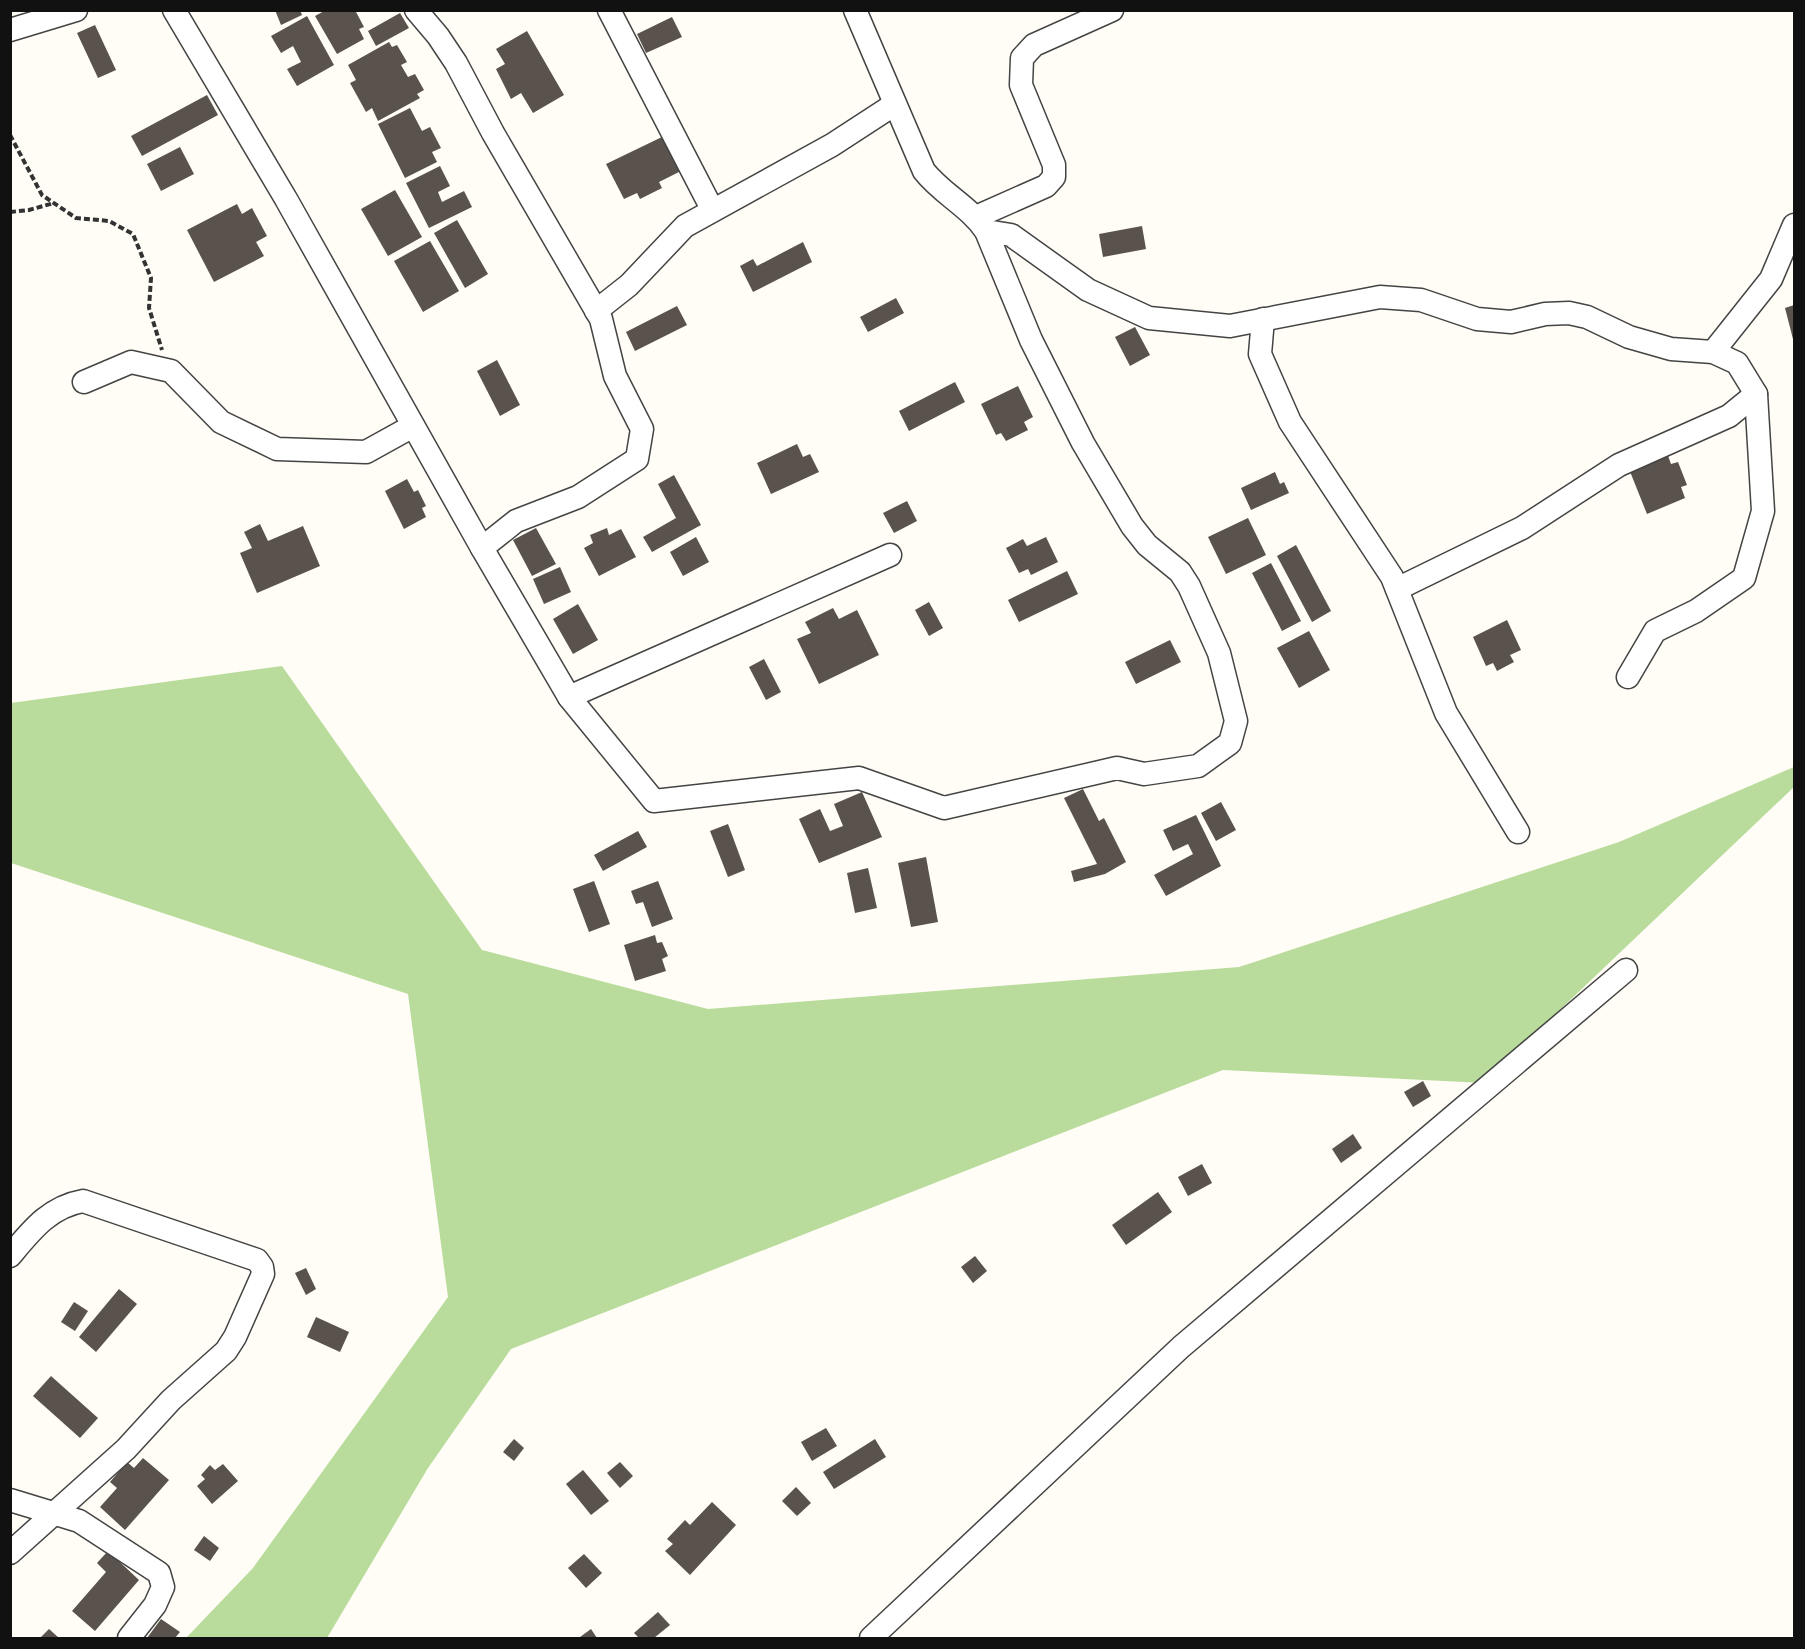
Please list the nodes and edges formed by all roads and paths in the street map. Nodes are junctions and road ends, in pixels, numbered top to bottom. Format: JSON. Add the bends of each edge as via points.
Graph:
{"nodes":[{"id":1,"x":76,"y":10,"type":"edge"},
{"id":2,"x":174,"y":10,"type":"edge"},
{"id":3,"x":416,"y":10,"type":"edge"},
{"id":4,"x":609,"y":10,"type":"edge"},
{"id":5,"x":855,"y":10,"type":"edge"},
{"id":6,"x":1112,"y":10,"type":"edge"},
{"id":7,"x":10,"y":30,"type":"edge"},
{"id":8,"x":895,"y":104,"type":"junction"},
{"id":9,"x":10,"y":135,"type":"edge"},
{"id":10,"x":54,"y":203,"type":"junction"},
{"id":11,"x":712,"y":209,"type":"junction"},
{"id":12,"x":10,"y":212,"type":"edge"},
{"id":13,"x":981,"y":224,"type":"junction"},
{"id":14,"x":1794,"y":225,"type":"edge"},
{"id":15,"x":596,"y":311,"type":"junction"},
{"id":16,"x":1263,"y":320,"type":"junction"},
{"id":17,"x":1713,"y":352,"type":"junction"},
{"id":18,"x":171,"y":371,"type":"junction"},
{"id":19,"x":84,"y":382,"type":"dead end"},
{"id":20,"x":1756,"y":394,"type":"junction"},
{"id":21,"x":413,"y":426,"type":"junction"},
{"id":22,"x":482,"y":548,"type":"junction"},
{"id":23,"x":890,"y":555,"type":"dead end"},
{"id":24,"x":1397,"y":589,"type":"junction"},
{"id":25,"x":1628,"y":677,"type":"dead end"},
{"id":26,"x":569,"y":697,"type":"junction"},
{"id":27,"x":1518,"y":832,"type":"dead end"},
{"id":28,"x":1626,"y":969,"type":"dead end"},
{"id":29,"x":10,"y":1256,"type":"edge"},
{"id":30,"x":10,"y":1500,"type":"edge"},
{"id":31,"x":53,"y":1513,"type":"junction"},
{"id":32,"x":10,"y":1552,"type":"edge"},
{"id":33,"x":129,"y":1638,"type":"edge"},
{"id":34,"x":871,"y":1638,"type":"edge"}],
"edges":[{"from":1,"to":7,"type":"street"},
{"from":2,"to":21,"type":"street"},
{"from":3,"to":15,"type":"street","via":[[456,63]]},
{"from":4,"to":11,"type":"street"},
{"from":5,"to":8,"type":"street"},
{"from":6,"to":13,"type":"street","via":[[1034,45],[1022,58],[1021,85],[1054,165],[1054,177],[1046,186]]},
{"from":8,"to":11,"type":"street","via":[[832,145]]},
{"from":8,"to":13,"type":"street","via":[[924,171],[936,187]]},
{"from":9,"to":10,"type":"path","via":[[42,195]]},
{"from":10,"to":12,"type":"path"},
{"from":10,"to":18,"type":"path","via":[[76,218],[109,221],[133,234],[151,278],[149,308]]},
{"from":11,"to":15,"type":"street","via":[[685,226],[629,285]]},
{"from":13,"to":16,"type":"street","via":[[1011,235],[1088,290],[1149,318],[1230,326]]},
{"from":13,"to":26,"type":"street","via":[[1030,340],[1083,443],[1132,526],[1147,545],[1180,572],[1189,586],[1219,653],[1236,721],[1230,743],[1198,766],[1144,774],[1117,768],[944,808],[860,778],[654,801]]},
{"from":14,"to":17,"type":"street","via":[[1771,279]]},
{"from":15,"to":22,"type":"street","via":[[615,376],[642,429],[637,459],[578,497],[516,521]]},
{"from":16,"to":17,"type":"street","via":[[1380,297],[1401,298],[1421,300],[1478,319],[1511,322],[1569,313],[1671,349]]},
{"from":16,"to":24,"type":"street","via":[[1260,354],[1290,422]]},
{"from":17,"to":20,"type":"street","via":[[1737,363]]},
{"from":18,"to":19,"type":"street","via":[[131,362]]},
{"from":18,"to":21,"type":"street","via":[[220,422],[277,449],[366,452]]},
{"from":20,"to":24,"type":"street","via":[[1729,416],[1619,465],[1522,528]]},
{"from":20,"to":25,"type":"street","via":[[1763,511],[1744,578],[1696,611],[1655,631]]},
{"from":21,"to":22,"type":"street"},
{"from":22,"to":26,"type":"street"},
{"from":23,"to":26,"type":"street"},
{"from":24,"to":27,"type":"street","via":[[1446,713]]},
{"from":28,"to":34,"type":"street","via":[[1181,1347]]},
{"from":29,"to":31,"type":"street","via":[[38,1222],[68,1204],[83,1201],[257,1260],[262,1267],[258,1285],[226,1351],[171,1400],[126,1449]]},
{"from":30,"to":31,"type":"street"},
{"from":31,"to":32,"type":"street"},
{"from":31,"to":33,"type":"street","via":[[79,1521],[159,1573],[163,1587],[155,1605]]}]}
